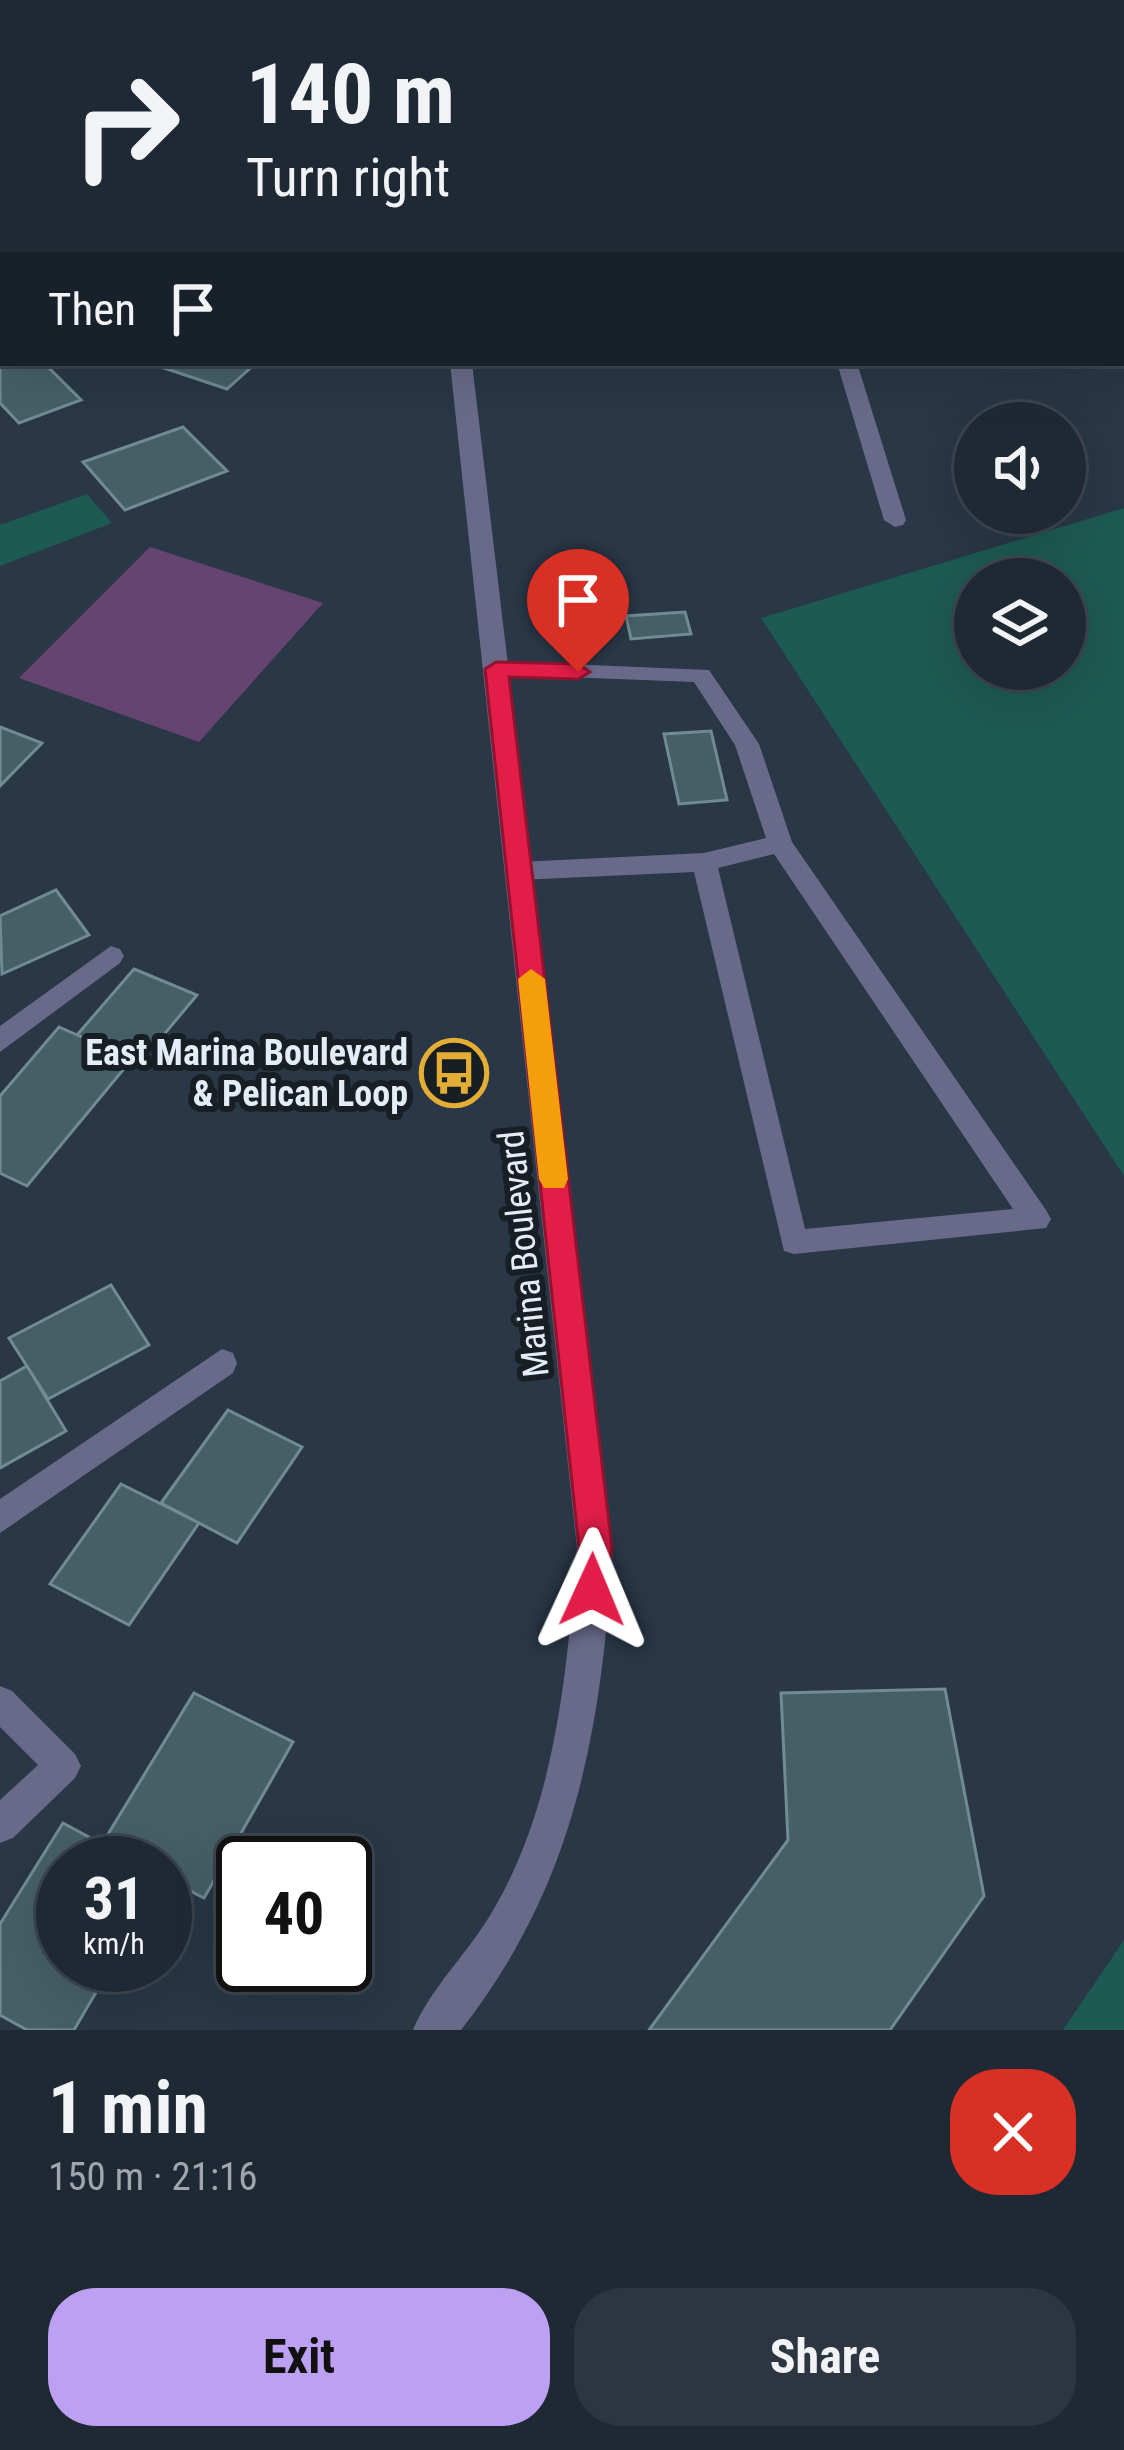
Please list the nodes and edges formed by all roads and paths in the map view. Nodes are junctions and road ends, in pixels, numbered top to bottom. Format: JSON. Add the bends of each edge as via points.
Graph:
{"nodes":[{"id":1,"x":461,"y":366,"type":"edge"},
{"id":2,"x":848,"y":366,"type":"edge"},
{"id":3,"x":895,"y":520,"type":"dead end"},
{"id":4,"x":496,"y":669,"type":"junction"},
{"id":5,"x":780,"y":844,"type":"junction"},
{"id":6,"x":704,"y":862,"type":"junction"},
{"id":7,"x":519,"y":872,"type":"junction"},
{"id":8,"x":111,"y":956,"type":"dead end"},
{"id":9,"x":0,"y":1041,"type":"edge"},
{"id":10,"x":222,"y":1363,"type":"dead end"},
{"id":11,"x":0,"y":1518,"type":"edge"},
{"id":12,"x":0,"y":1703,"type":"edge"},
{"id":13,"x":0,"y":1825,"type":"edge"},
{"id":14,"x":434,"y":2030,"type":"edge"}],
"edges":[{"from":1,"to":4,"type":"street","name":"Marina Boulevard"},
{"from":2,"to":3,"type":"lane"},
{"from":4,"to":5,"type":"lane","via":[[701,675],[747,744]]},
{"from":4,"to":7,"type":"street","name":"Marina Boulevard"},
{"from":5,"to":6,"type":"lane"},
{"from":5,"to":6,"type":"lane","via":[[1036,1220],[794,1242]]},
{"from":6,"to":7,"type":"lane"},
{"from":7,"to":14,"type":"street","name":"Marina Boulevard","via":[[595,1548],[587,1674],[542,1862],[473,1985]]},
{"from":8,"to":9,"type":"lane"},
{"from":10,"to":11,"type":"lane"},
{"from":12,"to":13,"type":"lane","via":[[63,1766]]}]}
